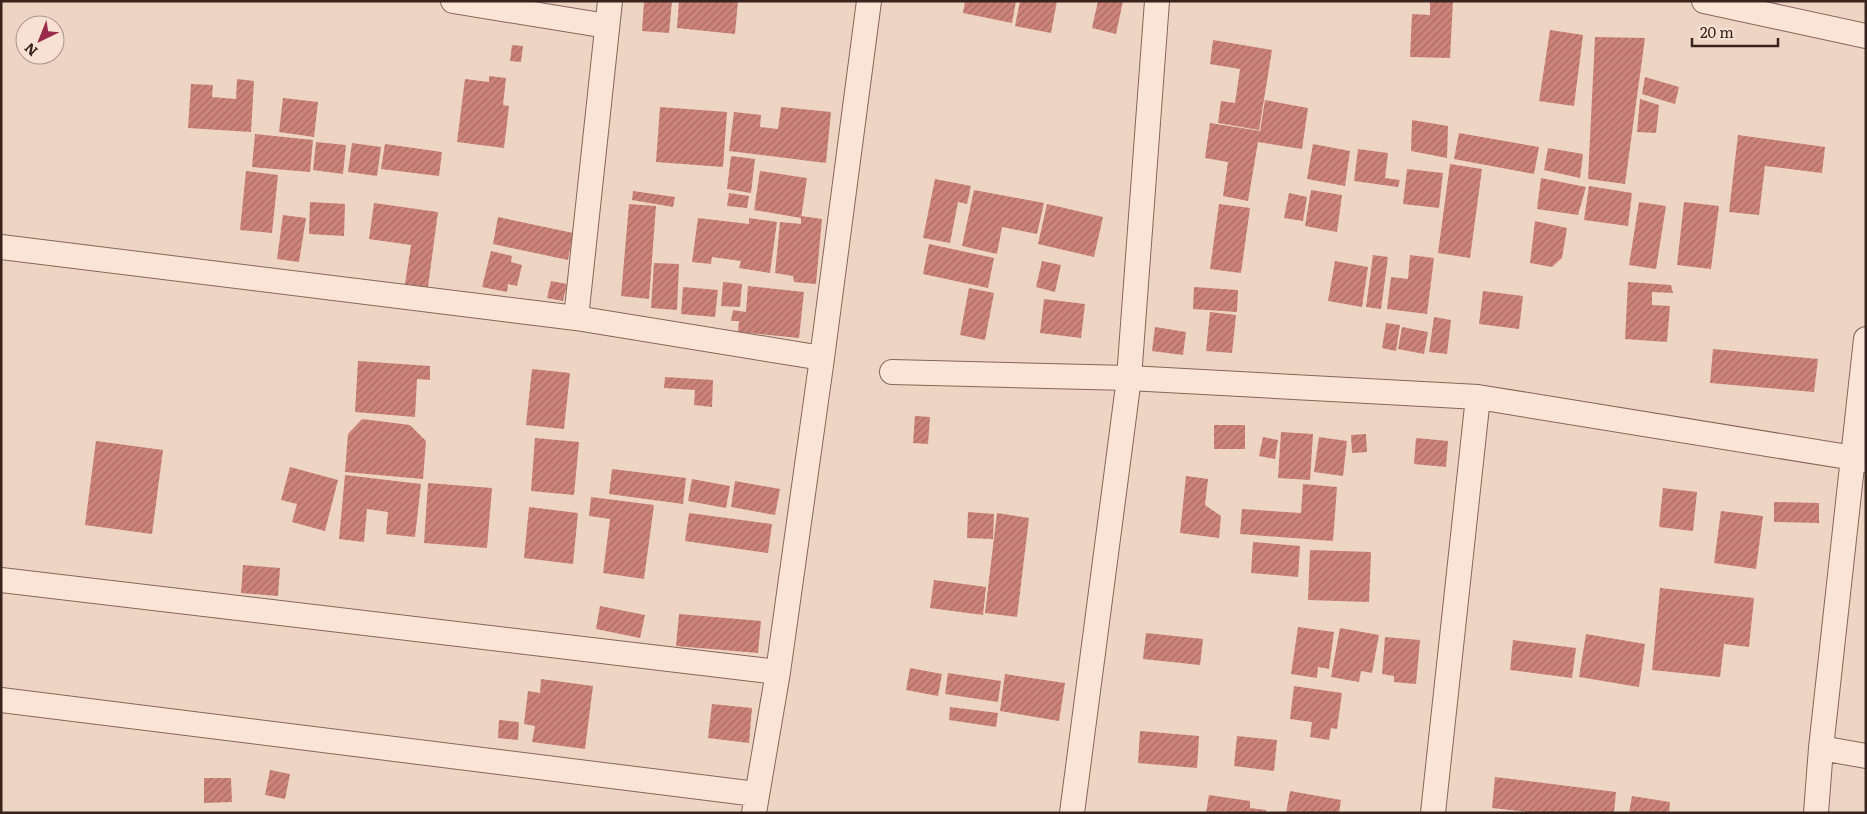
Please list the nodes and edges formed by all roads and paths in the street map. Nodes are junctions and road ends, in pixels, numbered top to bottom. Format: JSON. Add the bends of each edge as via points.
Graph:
{"nodes":[{"id":1,"x":453,"y":1,"type":"edge"},
{"id":2,"x":610,"y":1,"type":"edge"},
{"id":3,"x":869,"y":1,"type":"edge"},
{"id":4,"x":1157,"y":1,"type":"edge"},
{"id":5,"x":1704,"y":1,"type":"edge"},
{"id":6,"x":607,"y":26,"type":"junction"},
{"id":7,"x":1866,"y":36,"type":"edge"},
{"id":8,"x":1,"y":247,"type":"edge"},
{"id":9,"x":576,"y":318,"type":"junction"},
{"id":10,"x":1866,"y":340,"type":"edge"},
{"id":11,"x":822,"y":358,"type":"junction"},
{"id":12,"x":892,"y":372,"type":"dead end"},
{"id":13,"x":1129,"y":378,"type":"junction"},
{"id":14,"x":1478,"y":397,"type":"junction"},
{"id":15,"x":1859,"y":459,"type":"edge"},
{"id":16,"x":1,"y":580,"type":"edge"},
{"id":17,"x":778,"y":672,"type":"junction"},
{"id":18,"x":1,"y":700,"type":"edge"},
{"id":19,"x":1821,"y":748,"type":"junction"},
{"id":20,"x":1866,"y":756,"type":"edge"},
{"id":21,"x":755,"y":804,"type":"edge"},
{"id":22,"x":1072,"y":813,"type":"edge"},
{"id":23,"x":1433,"y":813,"type":"edge"},
{"id":24,"x":1816,"y":813,"type":"edge"}],
"edges":[{"from":1,"to":6,"type":"street"},
{"from":2,"to":6,"type":"street"},
{"from":3,"to":11,"type":"street"},
{"from":4,"to":13,"type":"street"},
{"from":5,"to":7,"type":"street"},
{"from":6,"to":9,"type":"street"},
{"from":8,"to":9,"type":"street"},
{"from":9,"to":11,"type":"street"},
{"from":10,"to":15,"type":"street"},
{"from":11,"to":17,"type":"street"},
{"from":12,"to":13,"type":"street"},
{"from":13,"to":14,"type":"street"},
{"from":13,"to":22,"type":"street"},
{"from":14,"to":15,"type":"street"},
{"from":14,"to":23,"type":"street"},
{"from":15,"to":19,"type":"street"},
{"from":16,"to":17,"type":"street"},
{"from":17,"to":21,"type":"street"},
{"from":18,"to":21,"type":"street"},
{"from":19,"to":20,"type":"street"},
{"from":19,"to":24,"type":"street"}]}
